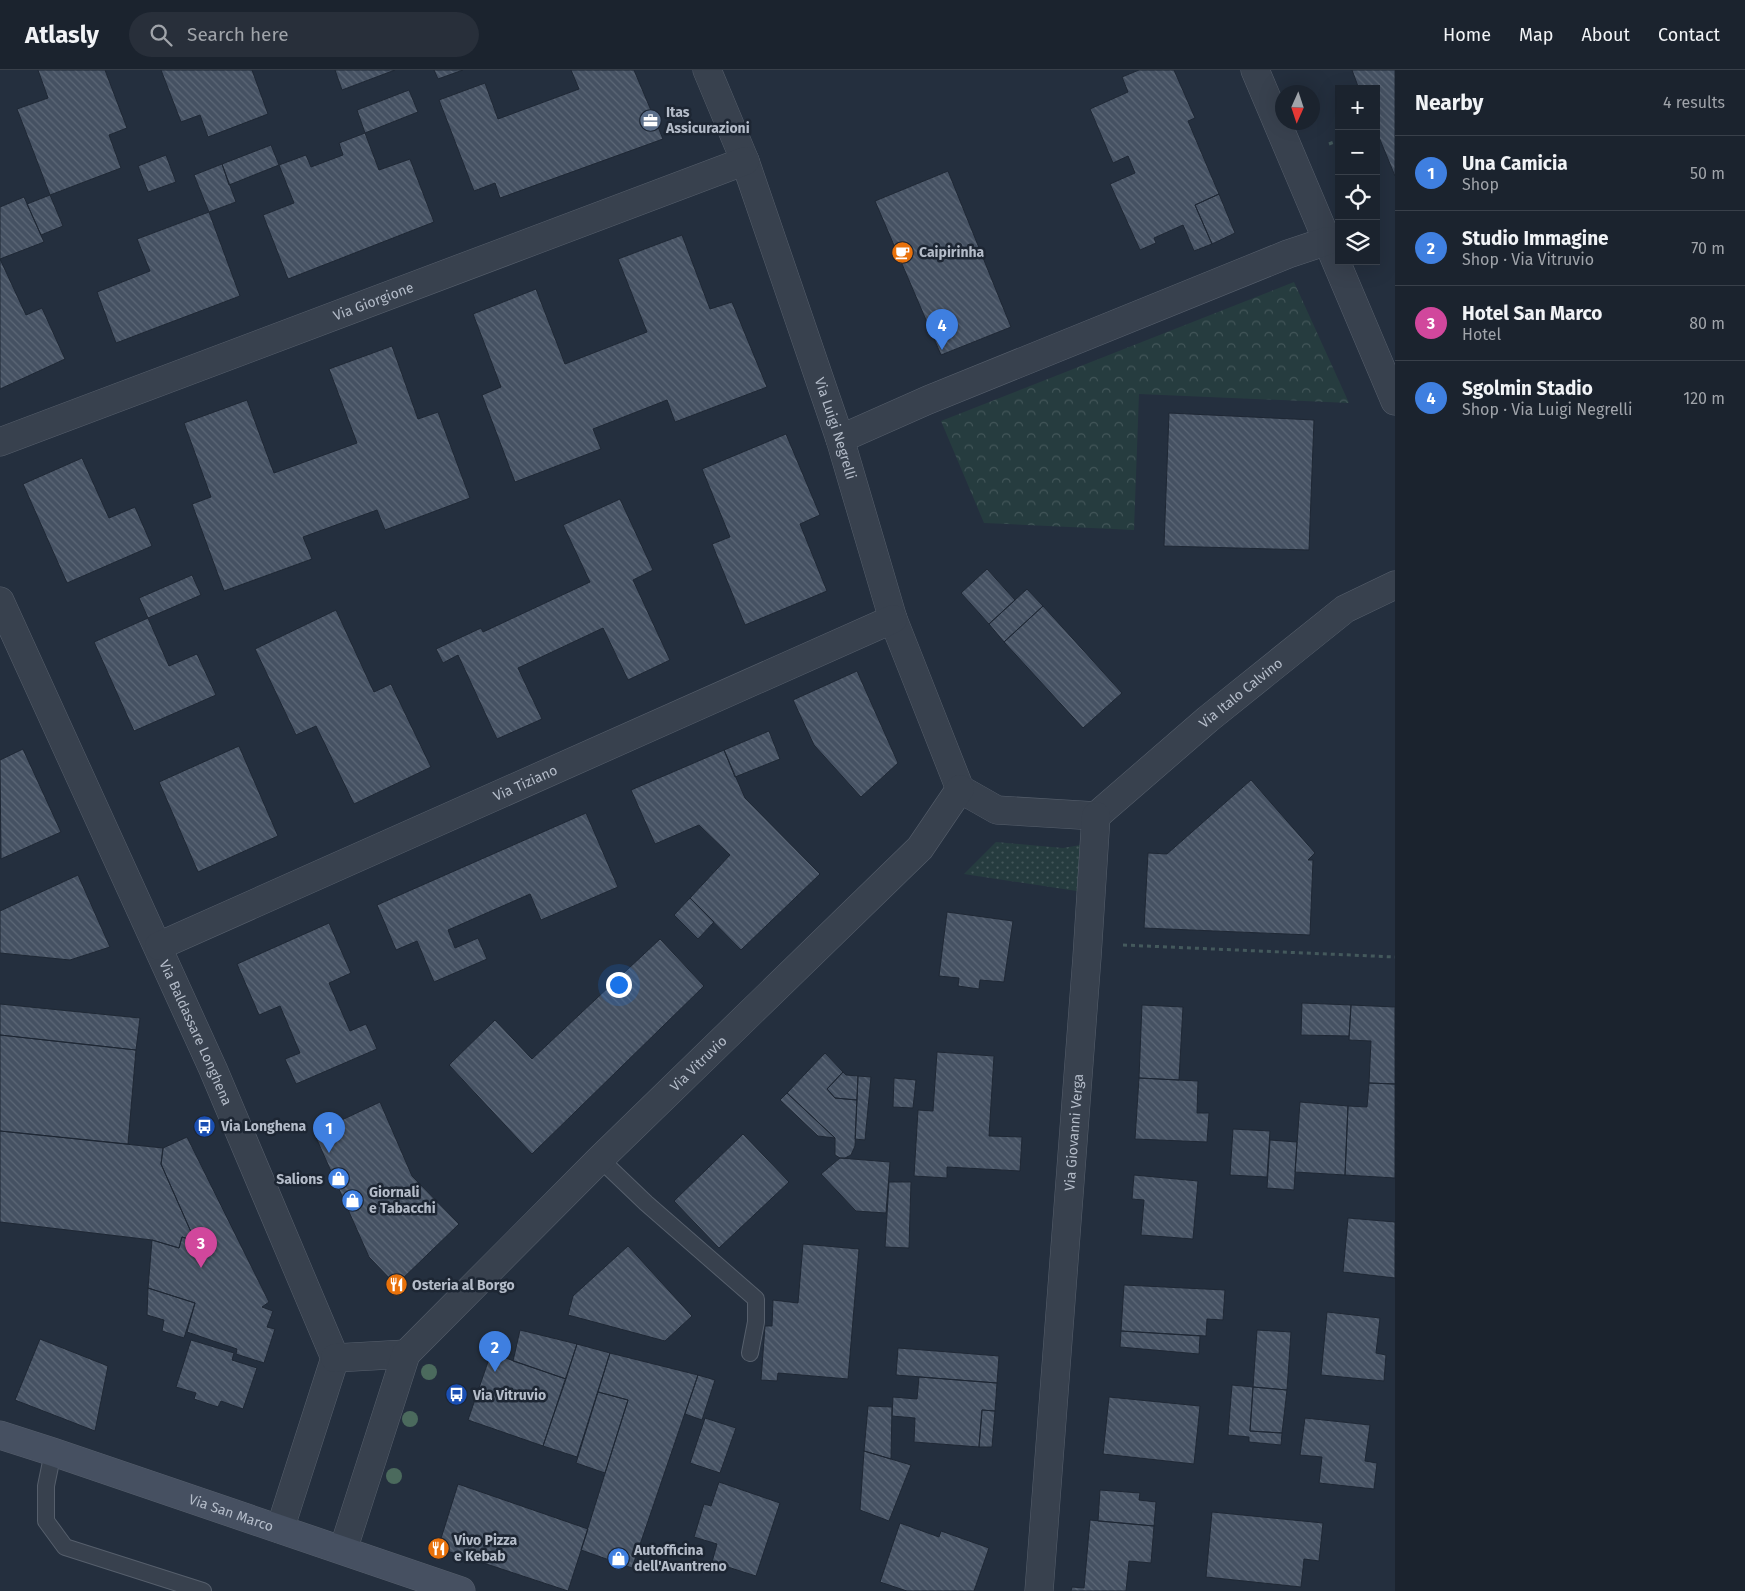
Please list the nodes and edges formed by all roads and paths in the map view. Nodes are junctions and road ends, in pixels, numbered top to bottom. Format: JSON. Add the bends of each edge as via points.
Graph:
{"nodes":[{"id":1,"x":707,"y":70,"type":"edge"},
{"id":2,"x":1255,"y":70,"type":"edge"},
{"id":3,"x":1335,"y":142,"type":"edge"},
{"id":4,"x":1330,"y":144,"type":"dead end"},
{"id":5,"x":745,"y":161,"type":"junction"},
{"id":6,"x":1327,"y":241,"type":"junction"},
{"id":7,"x":1395,"y":401,"type":"edge"},
{"id":8,"x":840,"y":439,"type":"junction"},
{"id":9,"x":0,"y":442,"type":"edge"},
{"id":10,"x":1395,"y":585,"type":"edge"},
{"id":11,"x":0,"y":601,"type":"edge"},
{"id":12,"x":893,"y":619,"type":"junction"},
{"id":13,"x":960,"y":789,"type":"junction"},
{"id":14,"x":1096,"y":816,"type":"junction"},
{"id":15,"x":1121,"y":945,"type":"dead end"},
{"id":16,"x":158,"y":946,"type":"junction"},
{"id":17,"x":1395,"y":957,"type":"edge"},
{"id":18,"x":600,"y":1159,"type":"junction"},
{"id":19,"x":750,"y":1353,"type":"dead end"},
{"id":20,"x":406,"y":1354,"type":"junction"},
{"id":21,"x":335,"y":1358,"type":"junction"},
{"id":22,"x":0,"y":1435,"type":"edge"},
{"id":23,"x":53,"y":1452,"type":"junction"},
{"id":24,"x":280,"y":1529,"type":"junction"},
{"id":25,"x":343,"y":1550,"type":"junction"},
{"id":26,"x":203,"y":1591,"type":"edge"},
{"id":27,"x":461,"y":1591,"type":"edge"},
{"id":28,"x":1039,"y":1591,"type":"edge"}],
"edges":[{"from":1,"to":5,"type":"street","name":"Via Luigi Negrelli"},
{"from":2,"to":6,"type":"street"},
{"from":3,"to":4,"type":"path"},
{"from":5,"to":8,"type":"street","name":"Via Luigi Negrelli"},
{"from":5,"to":9,"type":"street","name":"Via Giorgione"},
{"from":6,"to":7,"type":"street"},
{"from":6,"to":8,"type":"street","via":[[1279,257]]},
{"from":8,"to":12,"type":"street","name":"Via Luigi Negrelli"},
{"from":10,"to":14,"type":"street","name":"Via Italo Calvino","via":[[1345,609],[1208,719]]},
{"from":11,"to":16,"type":"street","name":"Via Baldassare Longhena"},
{"from":12,"to":13,"type":"street","name":"Via Luigi Negrelli"},
{"from":12,"to":16,"type":"street","name":"Via Tiziano"},
{"from":13,"to":14,"type":"street","via":[[997,810]]},
{"from":13,"to":18,"type":"street","name":"Via Vitruvio","via":[[920,848]]},
{"from":14,"to":28,"type":"street","name":"Via Giovanni Verga"},
{"from":15,"to":17,"type":"path"},
{"from":16,"to":21,"type":"street","name":"Via Baldassare Longhena"},
{"from":18,"to":19,"type":"lane","via":[[756,1299],[756,1322]]},
{"from":18,"to":20,"type":"street","name":"Via Vitruvio"},
{"from":20,"to":21,"type":"street"},
{"from":20,"to":25,"type":"street","name":"Via Vitruvio"},
{"from":21,"to":24,"type":"street"},
{"from":22,"to":23,"type":"main road","name":"Via San Marco"},
{"from":23,"to":24,"type":"main road","name":"Via San Marco"},
{"from":23,"to":26,"type":"lane","via":[[46,1486],[46,1520],[66,1547]]},
{"from":24,"to":25,"type":"main road","name":"Via San Marco"},
{"from":25,"to":27,"type":"main road","name":"Via San Marco"}]}
